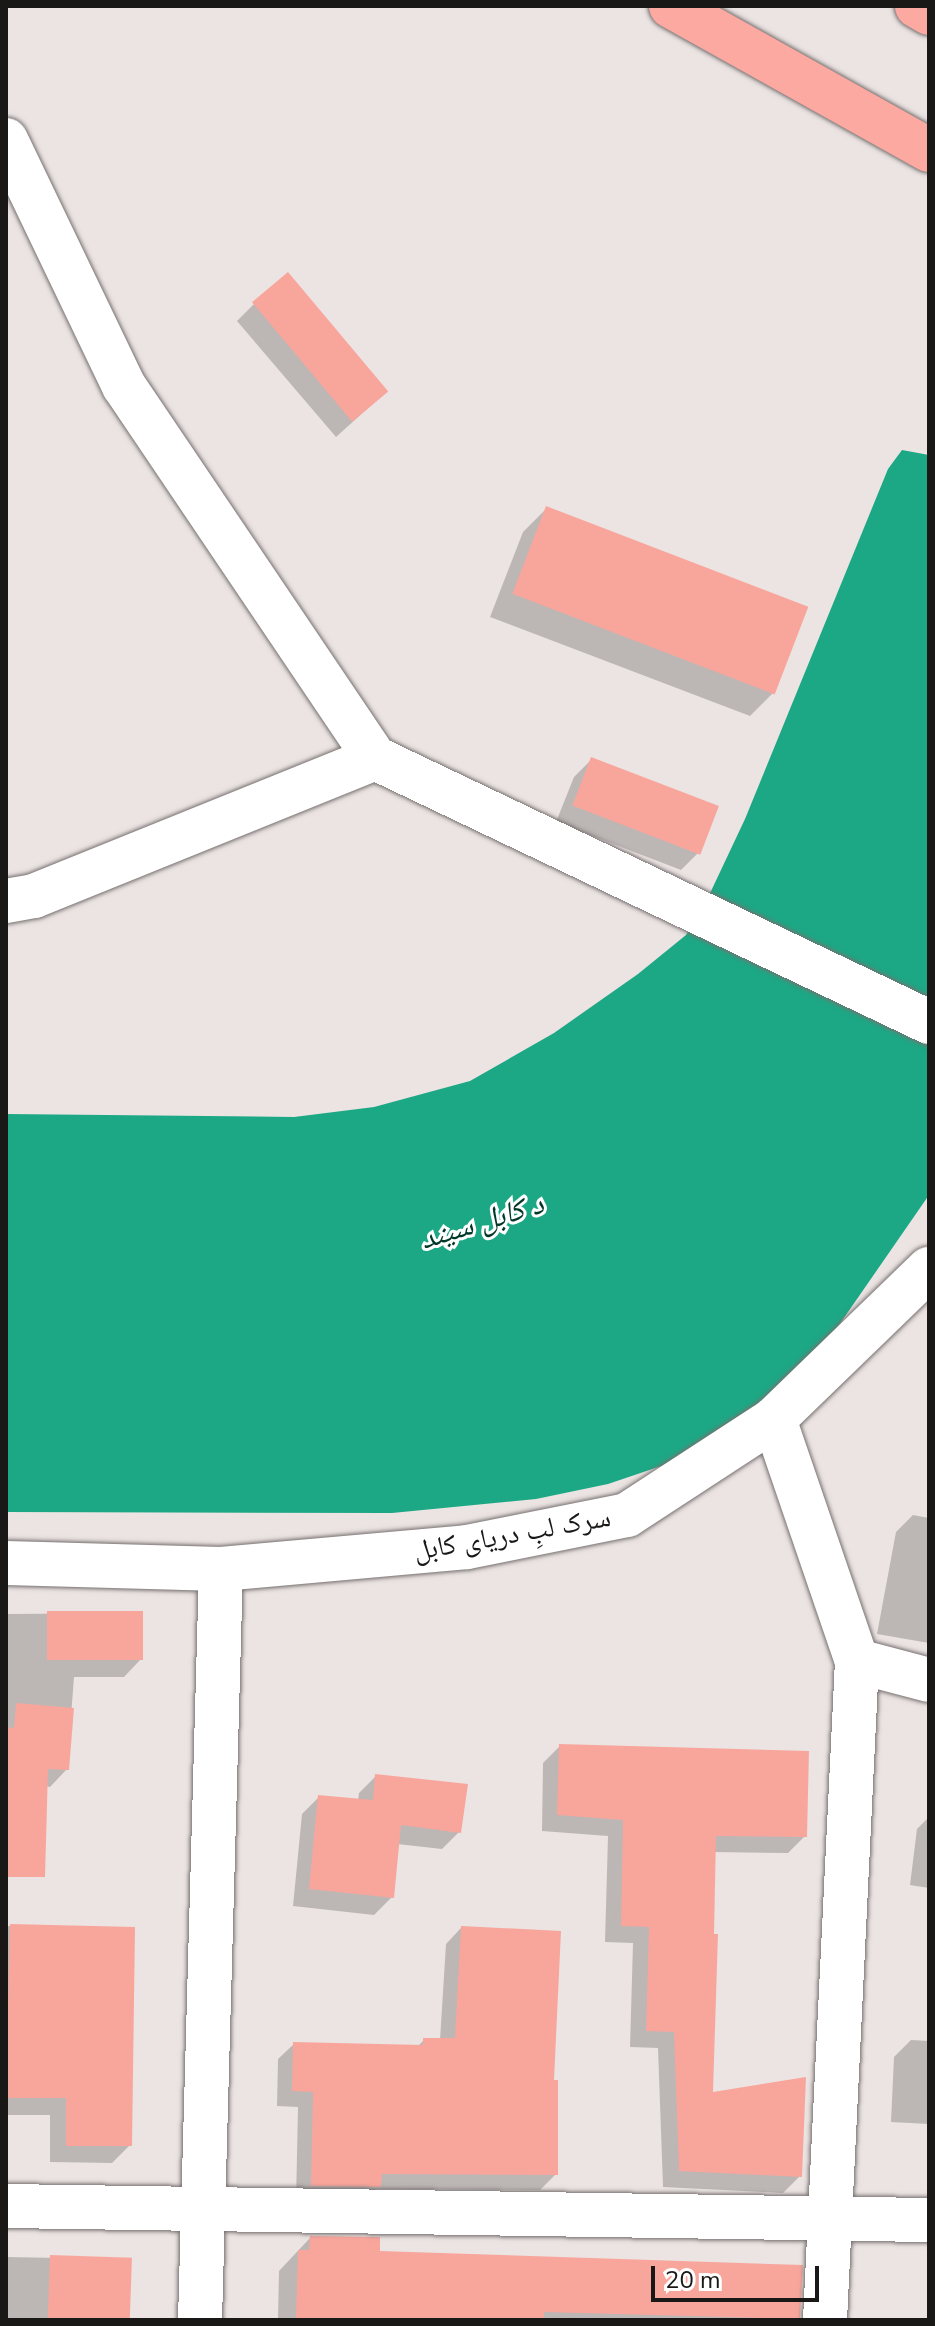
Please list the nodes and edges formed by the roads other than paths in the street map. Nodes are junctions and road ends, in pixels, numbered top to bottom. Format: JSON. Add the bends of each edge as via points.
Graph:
{"nodes":[{"id":1,"x":671,"y":6,"type":"edge"},
{"id":2,"x":6,"y":140,"type":"edge"},
{"id":3,"x":929,"y":150,"type":"edge"},
{"id":4,"x":375,"y":758,"type":"junction"},
{"id":5,"x":6,"y":901,"type":"edge"},
{"id":6,"x":929,"y":1022,"type":"edge"},
{"id":7,"x":929,"y":1269,"type":"edge"},
{"id":8,"x":774,"y":1419,"type":"junction"},
{"id":9,"x":6,"y":1563,"type":"edge"},
{"id":10,"x":221,"y":1569,"type":"junction"},
{"id":11,"x":857,"y":1661,"type":"junction"},
{"id":12,"x":929,"y":1680,"type":"edge"},
{"id":13,"x":6,"y":2206,"type":"edge"},
{"id":14,"x":202,"y":2211,"type":"junction"},
{"id":15,"x":828,"y":2217,"type":"junction"},
{"id":16,"x":929,"y":2220,"type":"edge"},
{"id":17,"x":200,"y":2320,"type":"edge"},
{"id":18,"x":825,"y":2320,"type":"edge"}],
"edges":[{"from":1,"to":3,"type":"main road"},
{"from":2,"to":4,"type":"street","via":[[124,386]]},
{"from":4,"to":5,"type":"street","via":[[34,896]]},
{"from":4,"to":6,"type":"street"},
{"from":7,"to":8,"type":"street","name":"سرک لبِ دریای کابل"},
{"from":8,"to":10,"type":"street","name":"سرک لبِ دریای کابل","via":[[627,1515],[467,1547]]},
{"from":8,"to":11,"type":"street"},
{"from":9,"to":10,"type":"street","name":"سرک لبِ دریای کابل"},
{"from":10,"to":14,"type":"street"},
{"from":11,"to":12,"type":"street"},
{"from":11,"to":15,"type":"street"},
{"from":13,"to":14,"type":"street"},
{"from":14,"to":15,"type":"street"},
{"from":14,"to":17,"type":"street"},
{"from":15,"to":16,"type":"street"},
{"from":15,"to":18,"type":"street"}]}
